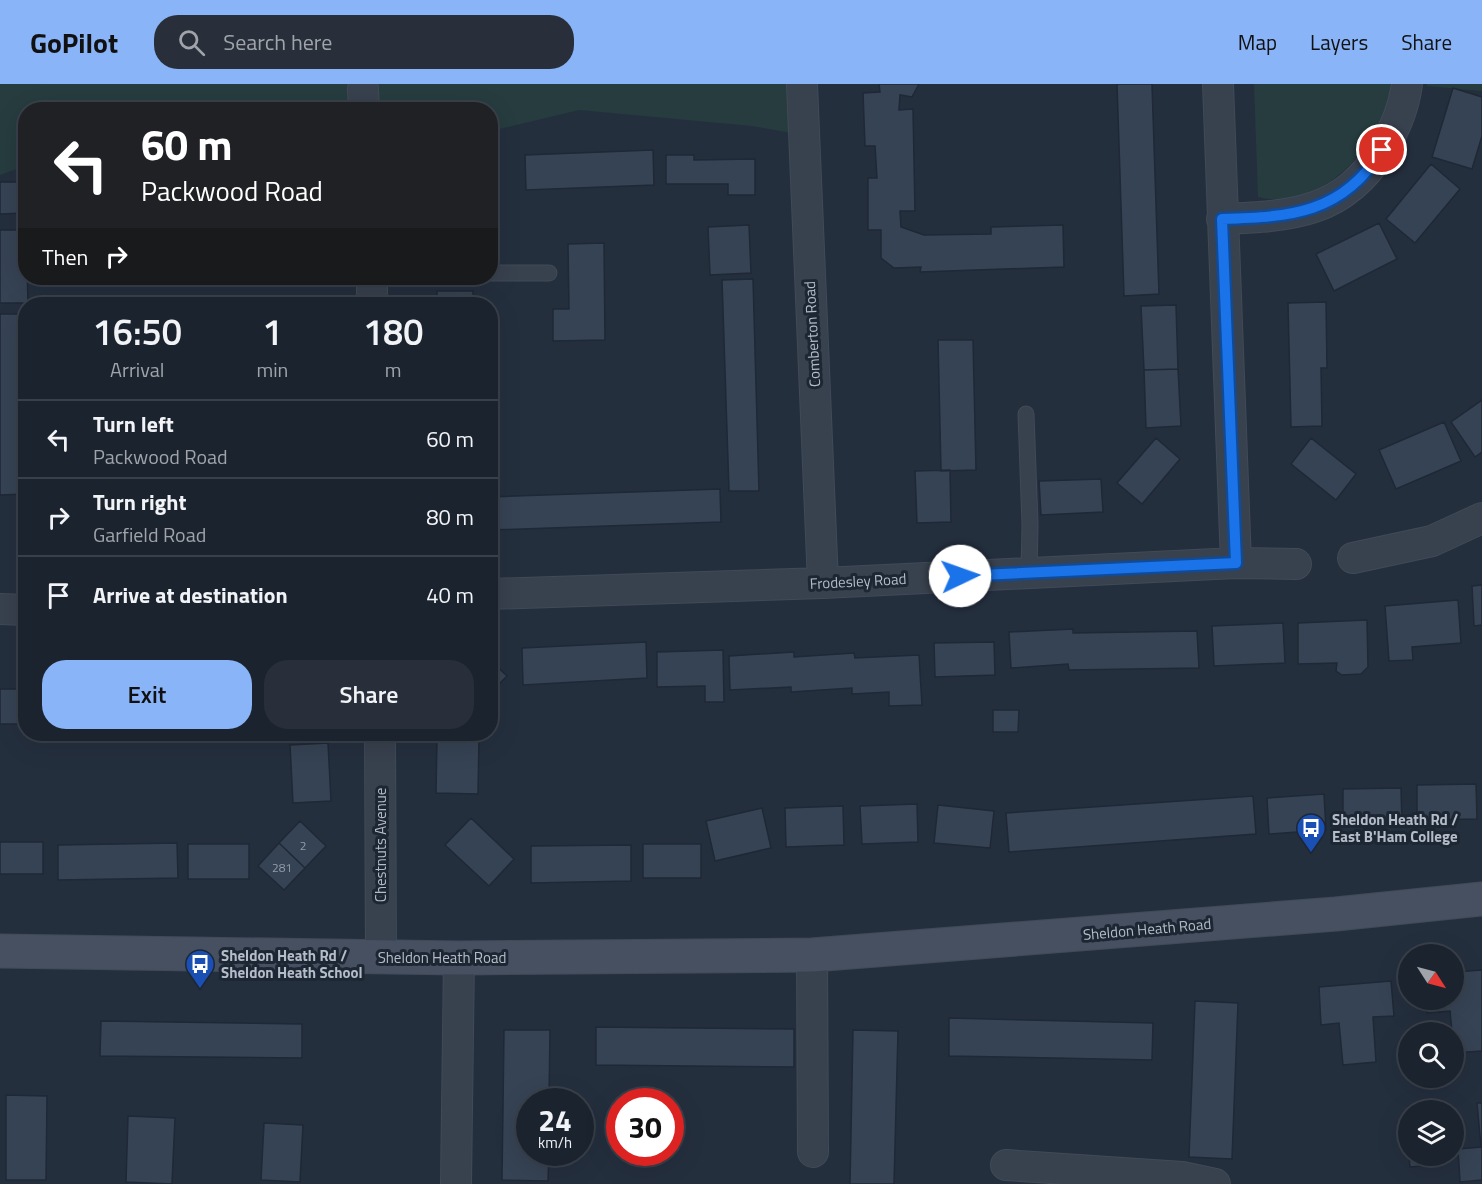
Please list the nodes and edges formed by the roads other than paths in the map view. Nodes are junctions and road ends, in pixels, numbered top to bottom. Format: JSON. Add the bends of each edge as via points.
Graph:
{"nodes":[{"id":1,"x":802,"y":84,"type":"edge"},
{"id":2,"x":1218,"y":84,"type":"edge"},
{"id":3,"x":1407,"y":84,"type":"edge"},
{"id":4,"x":1222,"y":219,"type":"junction"},
{"id":5,"x":498,"y":273,"type":"edge"},
{"id":6,"x":549,"y":273,"type":"dead end"},
{"id":7,"x":1026,"y":414,"type":"dead end"},
{"id":8,"x":1482,"y":518,"type":"edge"},
{"id":9,"x":1353,"y":558,"type":"dead end"},
{"id":10,"x":1236,"y":563,"type":"junction"},
{"id":11,"x":1296,"y":564,"type":"dead end"},
{"id":12,"x":1029,"y":573,"type":"junction"},
{"id":13,"x":823,"y":583,"type":"junction"},
{"id":14,"x":498,"y":594,"type":"edge"},
{"id":15,"x":0,"y":609,"type":"edge"},
{"id":16,"x":18,"y":610,"type":"edge"},
{"id":17,"x":380,"y":741,"type":"edge"},
{"id":18,"x":1482,"y":898,"type":"edge"},
{"id":19,"x":0,"y":951,"type":"edge"},
{"id":20,"x":812,"y":955,"type":"junction"},
{"id":21,"x":381,"y":957,"type":"junction"},
{"id":22,"x":459,"y":958,"type":"junction"},
{"id":23,"x":813,"y":1152,"type":"dead end"},
{"id":24,"x":1006,"y":1165,"type":"dead end"},
{"id":25,"x":456,"y":1184,"type":"edge"},
{"id":26,"x":1215,"y":1184,"type":"edge"}],
"edges":[{"from":1,"to":13,"type":"street","name":"Comberton Road"},
{"from":2,"to":4,"type":"street"},
{"from":3,"to":4,"type":"street","via":[[1391,135],[1358,183],[1311,210],[1280,217]]},
{"from":4,"to":10,"type":"street"},
{"from":5,"to":6,"type":"lane"},
{"from":7,"to":12,"type":"lane"},
{"from":8,"to":9,"type":"street","via":[[1432,541]]},
{"from":10,"to":11,"type":"street","name":"Frodesley Road"},
{"from":10,"to":12,"type":"street","name":"Frodesley Road"},
{"from":12,"to":13,"type":"street","name":"Frodesley Road"},
{"from":13,"to":14,"type":"street","name":"Frodesley Road"},
{"from":15,"to":16,"type":"street"},
{"from":17,"to":21,"type":"street","name":"Chestnuts Avenue"},
{"from":18,"to":20,"type":"street","name":"Sheldon Heath Road","via":[[1336,914]]},
{"from":19,"to":21,"type":"street","name":"Sheldon Heath Road"},
{"from":20,"to":22,"type":"street","name":"Sheldon Heath Road"},
{"from":20,"to":23,"type":"street"},
{"from":21,"to":22,"type":"street","name":"Sheldon Heath Road"},
{"from":22,"to":25,"type":"street"},
{"from":24,"to":26,"type":"street","via":[[1182,1177]]}]}
